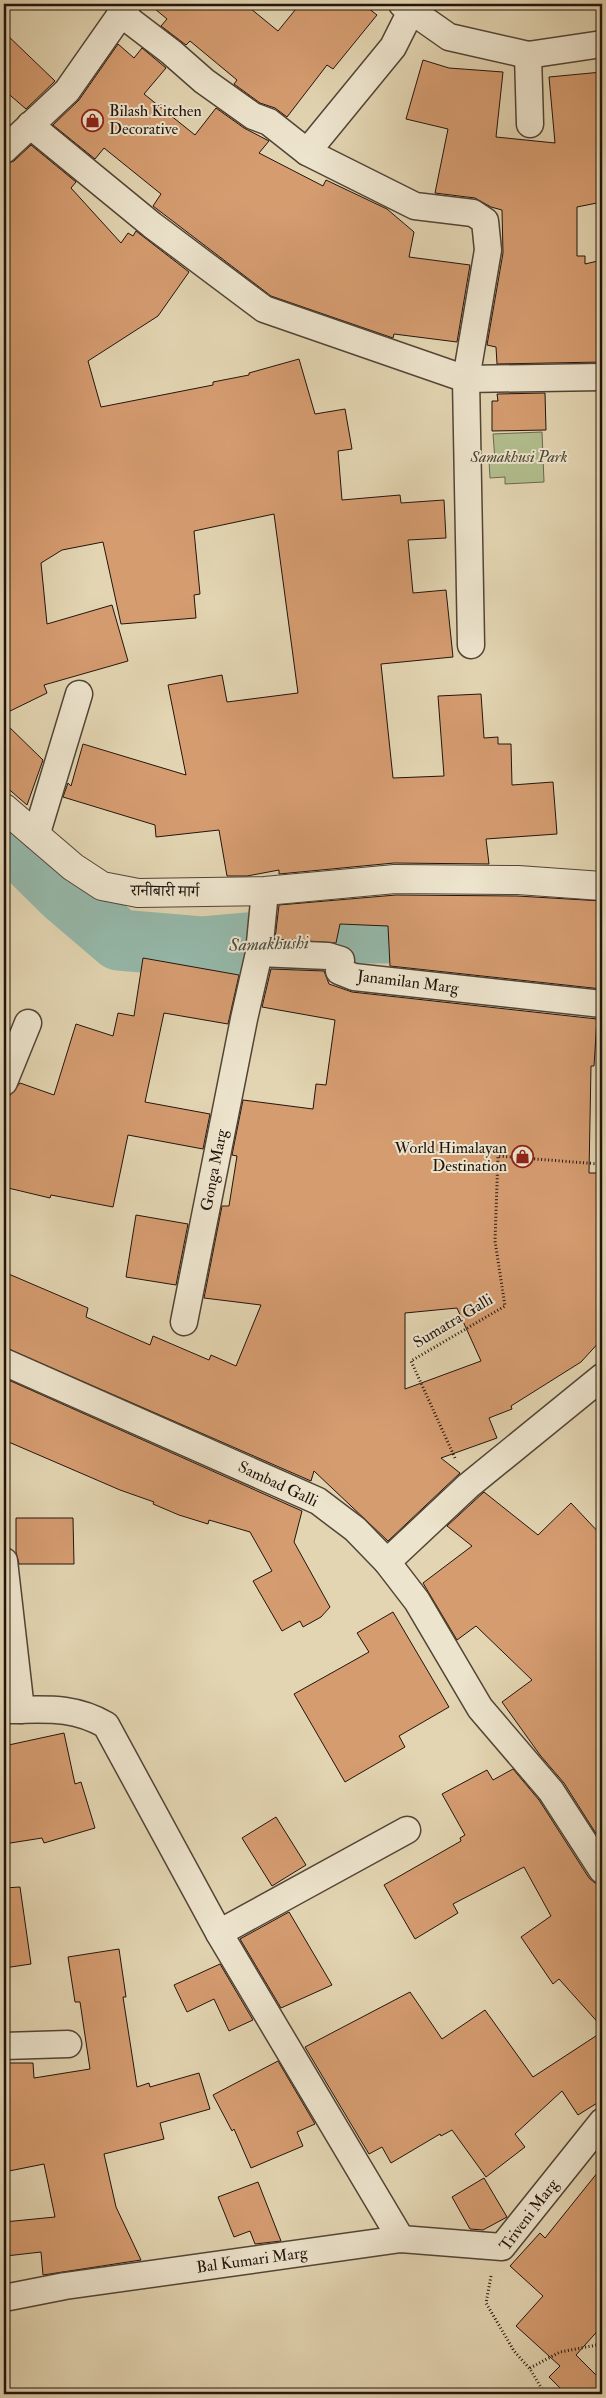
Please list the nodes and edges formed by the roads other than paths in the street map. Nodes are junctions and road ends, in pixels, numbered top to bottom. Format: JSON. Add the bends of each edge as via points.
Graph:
{"nodes":[{"id":1,"x":407,"y":7,"type":"edge"},
{"id":2,"x":124,"y":8,"type":"edge"},
{"id":3,"x":602,"y":44,"type":"edge"},
{"id":4,"x":528,"y":55,"type":"junction"},
{"id":5,"x":530,"y":124,"type":"dead end"},
{"id":6,"x":30,"y":125,"type":"junction"},
{"id":7,"x":4,"y":150,"type":"edge"},
{"id":8,"x":307,"y":152,"type":"junction"},
{"id":9,"x":602,"y":377,"type":"edge"},
{"id":10,"x":466,"y":379,"type":"junction"},
{"id":11,"x":471,"y":645,"type":"dead end"},
{"id":12,"x":78,"y":694,"type":"dead end"},
{"id":13,"x":4,"y":808,"type":"edge"},
{"id":14,"x":36,"y":836,"type":"junction"},
{"id":15,"x":602,"y":886,"type":"edge"},
{"id":16,"x":265,"y":890,"type":"junction"},
{"id":17,"x":259,"y":953,"type":"junction"},
{"id":18,"x":601,"y":1004,"type":"edge"},
{"id":19,"x":28,"y":1023,"type":"dead end"},
{"id":20,"x":4,"y":1082,"type":"edge"},
{"id":21,"x":184,"y":1322,"type":"dead end"},
{"id":22,"x":4,"y":1362,"type":"edge"},
{"id":23,"x":602,"y":1377,"type":"edge"},
{"id":24,"x":4,"y":1561,"type":"edge"},
{"id":25,"x":387,"y":1562,"type":"junction"},
{"id":26,"x":12,"y":1710,"type":"edge"},
{"id":27,"x":407,"y":1830,"type":"dead end"},
{"id":28,"x":602,"y":1870,"type":"edge"},
{"id":29,"x":220,"y":1932,"type":"junction"},
{"id":30,"x":68,"y":2044,"type":"dead end"},
{"id":31,"x":4,"y":2046,"type":"edge"},
{"id":32,"x":602,"y":2122,"type":"edge"},
{"id":33,"x":401,"y":2239,"type":"junction"},
{"id":34,"x":502,"y":2247,"type":"joint"},
{"id":35,"x":4,"y":2298,"type":"edge"}],
"edges":[{"from":1,"to":4,"type":"street","via":[[449,37]]},
{"from":1,"to":8,"type":"street","via":[[393,47]]},
{"from":2,"to":6,"type":"street","via":[[67,91]]},
{"from":2,"to":8,"type":"street","via":[[204,81],[253,116],[270,122]]},
{"from":3,"to":4,"type":"street"},
{"from":4,"to":5,"type":"street"},
{"from":6,"to":7,"type":"street"},
{"from":6,"to":10,"type":"street","via":[[152,226],[264,308]]},
{"from":8,"to":10,"type":"street","via":[[415,206],[472,213],[485,221],[488,250]]},
{"from":9,"to":10,"type":"street"},
{"from":10,"to":11,"type":"street"},
{"from":12,"to":14,"type":"street"},
{"from":13,"to":14,"type":"street","name":"रानीबारी मार्ग"},
{"from":14,"to":16,"type":"street","name":"रानीबारी मार्ग","via":[[102,886],[138,893]]},
{"from":15,"to":16,"type":"street","name":"रानीबारी मार्ग","via":[[518,880],[395,879]]},
{"from":16,"to":17,"type":"street"},
{"from":17,"to":18,"type":"street","name":"Janamilan Marg","via":[[328,956],[341,960],[339,971],[354,977]]},
{"from":17,"to":21,"type":"street","name":"Gonga Marg"},
{"from":19,"to":20,"type":"street"},
{"from":22,"to":25,"type":"street","name":"Sambad Galli","via":[[318,1501],[356,1529]]},
{"from":23,"to":25,"type":"street","via":[[468,1486]]},
{"from":24,"to":26,"type":"street"},
{"from":25,"to":28,"type":"street","name":"Sambad Galli","via":[[417,1601],[480,1708],[551,1791]]},
{"from":26,"to":29,"type":"street","via":[[68,1710],[88,1714],[106,1725]]},
{"from":27,"to":29,"type":"street"},
{"from":29,"to":33,"type":"street"},
{"from":30,"to":31,"type":"street"},
{"from":32,"to":34,"type":"street","name":"Triveni Marg"},
{"from":33,"to":34,"type":"street","name":"Bal Kumari Marg"},
{"from":33,"to":35,"type":"street","name":"Bal Kumari Marg","via":[[65,2286]]}]}
